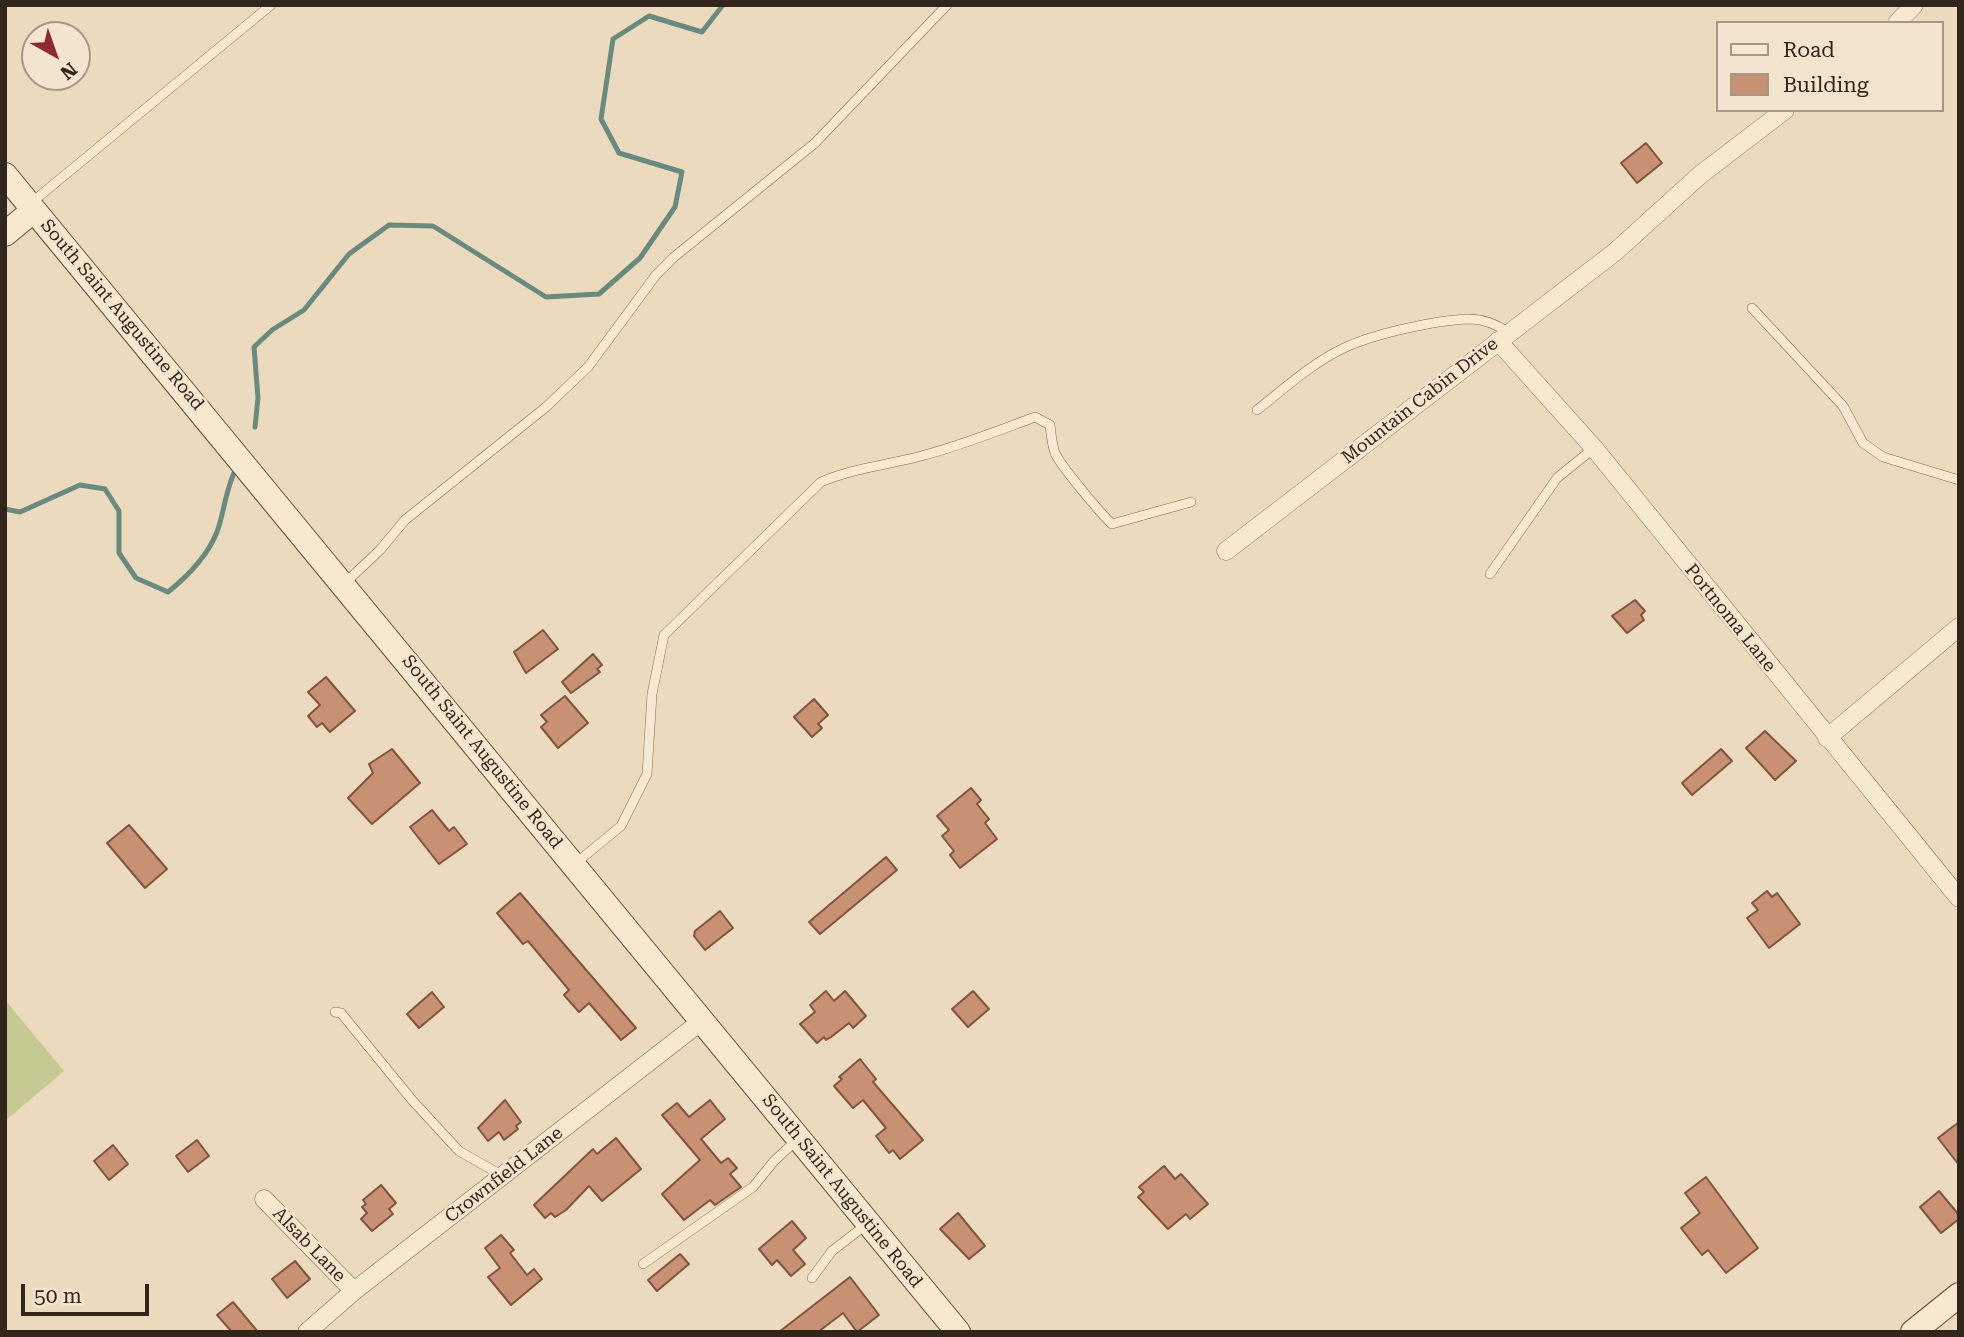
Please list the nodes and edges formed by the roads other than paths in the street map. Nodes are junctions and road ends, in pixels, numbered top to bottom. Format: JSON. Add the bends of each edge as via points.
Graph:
{"nodes":[{"id":1,"x":271,"y":5,"type":"edge"},
{"id":2,"x":947,"y":5,"type":"edge"},
{"id":3,"x":1914,"y":5,"type":"edge"},
{"id":4,"x":1899,"y":21,"type":"edge"},
{"id":5,"x":1782,"y":112,"type":"edge"},
{"id":6,"x":5,"y":175,"type":"edge"},
{"id":7,"x":32,"y":207,"type":"junction"},
{"id":8,"x":5,"y":234,"type":"edge"},
{"id":9,"x":1752,"y":308,"type":"dead end"},
{"id":10,"x":1503,"y":337,"type":"junction"},
{"id":11,"x":1257,"y":410,"type":"dead end"},
{"id":12,"x":1594,"y":448,"type":"junction"},
{"id":13,"x":1959,"y":480,"type":"edge"},
{"id":14,"x":1191,"y":502,"type":"dead end"},
{"id":15,"x":1226,"y":551,"type":"dead end"},
{"id":16,"x":1490,"y":574,"type":"dead end"},
{"id":17,"x":344,"y":584,"type":"junction"},
{"id":18,"x":1959,"y":627,"type":"edge"},
{"id":19,"x":1827,"y":738,"type":"junction"},
{"id":20,"x":574,"y":864,"type":"junction"},
{"id":21,"x":1959,"y":898,"type":"edge"},
{"id":22,"x":335,"y":1012,"type":"dead end"},
{"id":23,"x":703,"y":1020,"type":"junction"},
{"id":24,"x":799,"y":1138,"type":"junction"},
{"id":25,"x":503,"y":1176,"type":"junction"},
{"id":26,"x":264,"y":1199,"type":"dead end"},
{"id":27,"x":868,"y":1223,"type":"junction"},
{"id":28,"x":643,"y":1264,"type":"dead end"},
{"id":29,"x":812,"y":1278,"type":"dead end"},
{"id":30,"x":354,"y":1292,"type":"junction"},
{"id":31,"x":1959,"y":1295,"type":"edge"},
{"id":32,"x":307,"y":1332,"type":"edge"},
{"id":33,"x":958,"y":1332,"type":"edge"},
{"id":34,"x":1913,"y":1332,"type":"edge"}],
"edges":[{"from":1,"to":7,"type":"lane"},
{"from":2,"to":17,"type":"lane","via":[[815,143],[665,266],[588,367],[547,407],[405,520]]},
{"from":3,"to":4,"type":"street"},
{"from":5,"to":10,"type":"street","name":"Mountain Cabin Drive","via":[[1700,175],[1615,252]]},
{"from":6,"to":7,"type":"street","name":"South Saint Augustine Road"},
{"from":7,"to":8,"type":"street"},
{"from":7,"to":17,"type":"street","name":"South Saint Augustine Road"},
{"from":9,"to":13,"type":"lane","via":[[1843,405],[1863,443],[1883,457]]},
{"from":10,"to":11,"type":"lane","via":[[1499,325],[1470,319],[1375,336],[1314,365]]},
{"from":10,"to":12,"type":"street","name":"Portnoma Lane"},
{"from":10,"to":15,"type":"street","name":"Mountain Cabin Drive"},
{"from":12,"to":16,"type":"lane","via":[[1557,478]]},
{"from":12,"to":19,"type":"street","name":"Portnoma Lane"},
{"from":14,"to":20,"type":"lane","via":[[1112,524],[1096,510],[1055,454],[1050,425],[1035,417],[953,448],[843,472],[821,482],[664,635],[652,694],[647,774],[621,825]]},
{"from":17,"to":20,"type":"street","name":"South Saint Augustine Road"},
{"from":18,"to":19,"type":"street"},
{"from":19,"to":21,"type":"street","name":"Portnoma Lane"},
{"from":20,"to":23,"type":"street","name":"South Saint Augustine Road"},
{"from":22,"to":25,"type":"lane","via":[[341,1013],[459,1151]]},
{"from":23,"to":24,"type":"street","name":"South Saint Augustine Road"},
{"from":23,"to":25,"type":"street","name":"Crownfield Lane"},
{"from":24,"to":27,"type":"street","name":"South Saint Augustine Road"},
{"from":24,"to":28,"type":"lane","via":[[753,1187]]},
{"from":25,"to":30,"type":"street","name":"Crownfield Lane"},
{"from":26,"to":30,"type":"street","name":"Alsab Lane"},
{"from":27,"to":29,"type":"lane","via":[[832,1251]]},
{"from":27,"to":33,"type":"street","name":"South Saint Augustine Road"},
{"from":30,"to":32,"type":"street","name":"Crownfield Lane"},
{"from":31,"to":34,"type":"street"}]}
